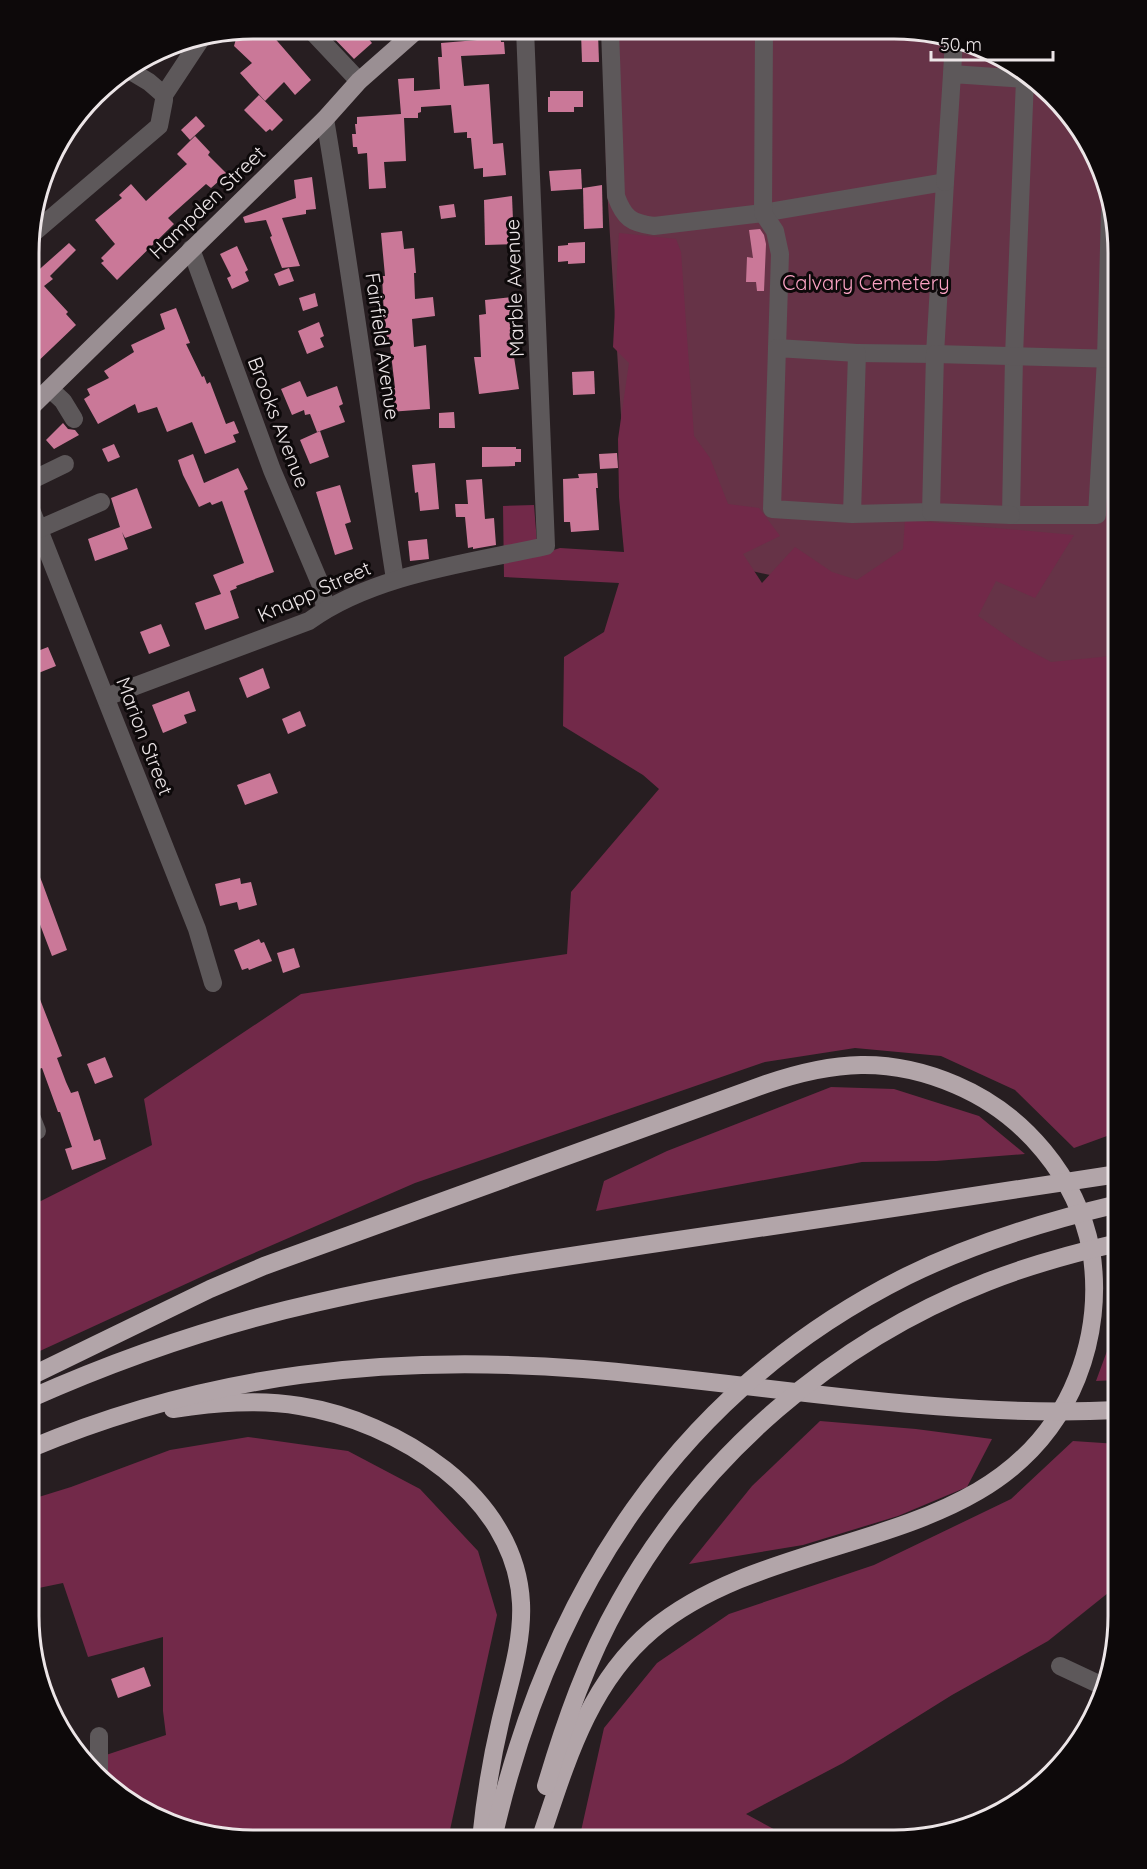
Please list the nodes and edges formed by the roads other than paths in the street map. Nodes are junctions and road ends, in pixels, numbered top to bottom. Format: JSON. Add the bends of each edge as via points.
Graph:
{"nodes":[{"id":1,"x":319,"y":39,"type":"edge"},
{"id":2,"x":407,"y":39,"type":"edge"},
{"id":3,"x":525,"y":39,"type":"edge"},
{"id":4,"x":610,"y":39,"type":"edge"},
{"id":5,"x":764,"y":39,"type":"edge"},
{"id":6,"x":196,"y":46,"type":"edge"},
{"id":7,"x":954,"y":47,"type":"edge"},
{"id":8,"x":136,"y":74,"type":"edge"},
{"id":9,"x":952,"y":74,"type":"junction"},
{"id":10,"x":1015,"y":76,"type":"edge"},
{"id":11,"x":359,"y":81,"type":"junction"},
{"id":12,"x":1028,"y":87,"type":"edge"},
{"id":13,"x":164,"y":95,"type":"junction"},
{"id":14,"x":325,"y":119,"type":"junction"},
{"id":15,"x":945,"y":182,"type":"junction"},
{"id":16,"x":763,"y":213,"type":"junction"},
{"id":17,"x":41,"y":227,"type":"edge"},
{"id":18,"x":191,"y":249,"type":"junction"},
{"id":19,"x":777,"y":348,"type":"junction"},
{"id":20,"x":856,"y":353,"type":"junction"},
{"id":21,"x":935,"y":354,"type":"junction"},
{"id":22,"x":1014,"y":356,"type":"junction"},
{"id":23,"x":1108,"y":359,"type":"edge"},
{"id":24,"x":50,"y":388,"type":"junction"},
{"id":25,"x":39,"y":399,"type":"edge"},
{"id":26,"x":1108,"y":401,"type":"edge"},
{"id":27,"x":74,"y":419,"type":"dead end"},
{"id":28,"x":65,"y":464,"type":"dead end"},
{"id":29,"x":39,"y":477,"type":"edge"},
{"id":30,"x":101,"y":502,"type":"dead end"},
{"id":31,"x":931,"y":512,"type":"junction"},
{"id":32,"x":852,"y":514,"type":"junction"},
{"id":33,"x":1011,"y":515,"type":"junction"},
{"id":34,"x":39,"y":530,"type":"joint"},
{"id":35,"x":546,"y":546,"type":"joint"},
{"id":36,"x":395,"y":579,"type":"junction"},
{"id":37,"x":325,"y":610,"type":"junction"},
{"id":38,"x":106,"y":697,"type":"junction"},
{"id":39,"x":213,"y":983,"type":"dead end"},
{"id":40,"x":1108,"y":1175,"type":"edge"},
{"id":41,"x":1108,"y":1207,"type":"edge"},
{"id":42,"x":1108,"y":1246,"type":"edge"},
{"id":43,"x":39,"y":1372,"type":"edge"},
{"id":44,"x":39,"y":1395,"type":"edge"},
{"id":45,"x":1108,"y":1410,"type":"edge"},
{"id":46,"x":66,"y":1433,"type":"junction"},
{"id":47,"x":39,"y":1445,"type":"edge"},
{"id":48,"x":1060,"y":1666,"type":"dead end"},
{"id":49,"x":1097,"y":1684,"type":"edge"},
{"id":50,"x":99,"y":1736,"type":"dead end"},
{"id":51,"x":99,"y":1764,"type":"edge"},
{"id":52,"x":482,"y":1830,"type":"edge"},
{"id":53,"x":495,"y":1830,"type":"edge"},
{"id":54,"x":534,"y":1830,"type":"edge"},
{"id":55,"x":543,"y":1830,"type":"edge"}],
"edges":[{"from":1,"to":11,"type":"street"},
{"from":2,"to":11,"type":"main road","name":"Hampden Street"},
{"from":3,"to":35,"type":"street","name":"Marble Avenue"},
{"from":4,"to":16,"type":"street","via":[[616,196],[622,213],[637,224],[654,226]]},
{"from":5,"to":16,"type":"street"},
{"from":6,"to":13,"type":"street"},
{"from":7,"to":9,"type":"street"},
{"from":8,"to":13,"type":"street"},
{"from":9,"to":10,"type":"street"},
{"from":9,"to":15,"type":"street"},
{"from":11,"to":14,"type":"main road","name":"Hampden Street"},
{"from":12,"to":22,"type":"street"},
{"from":13,"to":17,"type":"street","via":[[159,126]]},
{"from":14,"to":18,"type":"main road","name":"Hampden Street"},
{"from":14,"to":36,"type":"street","name":"Fairfield Avenue"},
{"from":15,"to":16,"type":"street"},
{"from":15,"to":21,"type":"street"},
{"from":16,"to":19,"type":"street","via":[[775,231],[780,255]]},
{"from":18,"to":24,"type":"main road","name":"Hampden Street"},
{"from":18,"to":37,"type":"street","name":"Brooks Avenue","via":[[272,470],[322,588]]},
{"from":19,"to":20,"type":"street"},
{"from":19,"to":32,"type":"street","via":[[772,509]]},
{"from":20,"to":21,"type":"street"},
{"from":20,"to":32,"type":"street"},
{"from":21,"to":22,"type":"street"},
{"from":21,"to":31,"type":"street"},
{"from":22,"to":23,"type":"street"},
{"from":22,"to":33,"type":"street"},
{"from":24,"to":25,"type":"main road","name":"Hampden Street"},
{"from":24,"to":27,"type":"street"},
{"from":26,"to":33,"type":"street","via":[[1097,515]]},
{"from":28,"to":29,"type":"street"},
{"from":30,"to":34,"type":"street"},
{"from":31,"to":32,"type":"street"},
{"from":31,"to":33,"type":"street"},
{"from":34,"to":38,"type":"street","name":"Marion Street"},
{"from":35,"to":36,"type":"street","name":"Knapp Street"},
{"from":36,"to":37,"type":"street","name":"Knapp Street"},
{"from":37,"to":38,"type":"street","name":"Knapp Street","via":[[309,621]]},
{"from":38,"to":39,"type":"street","name":"Marion Street","via":[[197,929]]},
{"from":40,"to":44,"type":"highway","via":[[372,1290],[200,1334]]},
{"from":41,"to":53,"type":"highway","via":[[1030,1227],[935,1263],[855,1304],[760,1371],[714,1412],[654,1482],[618,1532],[573,1608],[527,1718]]},
{"from":42,"to":54,"type":"highway","via":[[989,1281],[909,1318],[834,1364],[760,1424],[686,1504],[651,1551],[606,1627],[561,1735]]},
{"from":43,"to":55,"type":"highway","via":[[273,1262],[809,1071],[858,1064],[921,1072],[976,1094],[1019,1125],[1045,1152],[1069,1188],[1092,1257],[1094,1304],[1087,1348],[1075,1384],[1054,1421],[1021,1461],[967,1499],[739,1579],[689,1604],[652,1630],[618,1665],[590,1707],[569,1752]]},
{"from":45,"to":46,"type":"highway","via":[[943,1406],[582,1369],[409,1365],[264,1380],[188,1395]]},
{"from":46,"to":47,"type":"highway"},
{"from":46,"to":52,"type":"highway","via":[[200,1406],[254,1402],[300,1406],[346,1418],[396,1439],[431,1460],[467,1490],[502,1534],[515,1566],[521,1601],[519,1639],[490,1767]]},
{"from":48,"to":49,"type":"street"},
{"from":50,"to":51,"type":"street"}]}
